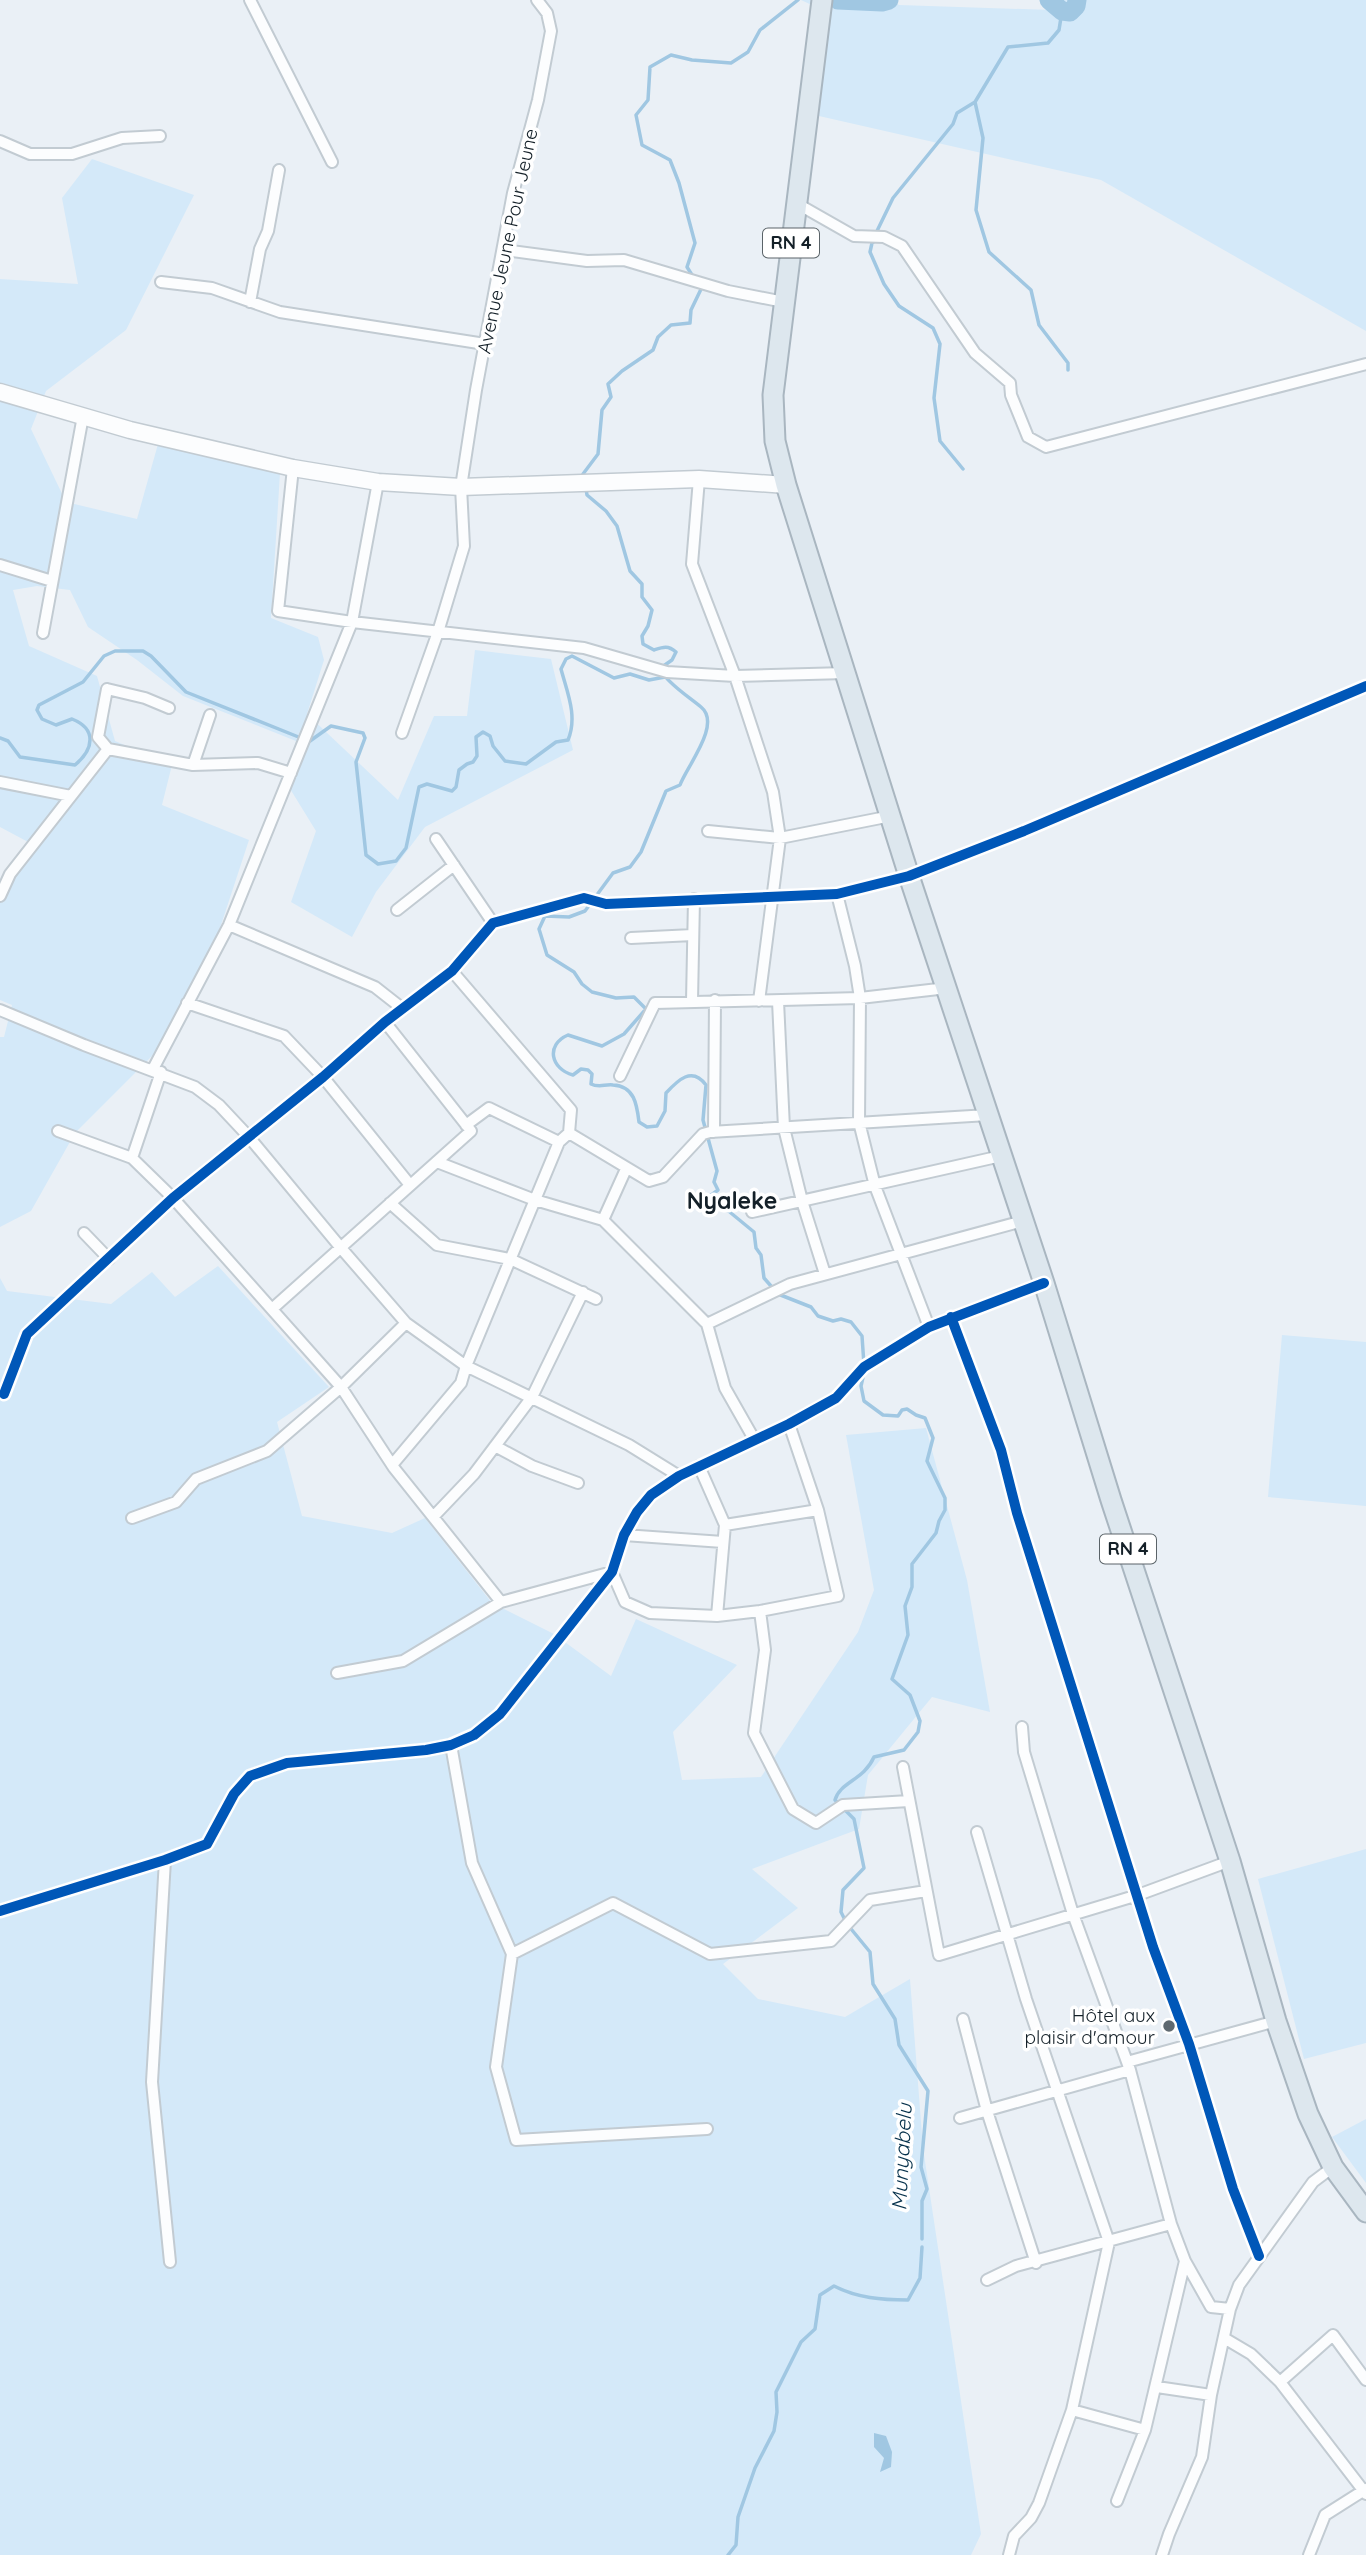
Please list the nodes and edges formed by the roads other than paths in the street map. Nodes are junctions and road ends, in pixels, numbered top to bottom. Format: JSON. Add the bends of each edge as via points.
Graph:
{"nodes":[{"id":1,"x":250,"y":0,"type":"edge"},
{"id":2,"x":537,"y":0,"type":"edge"},
{"id":3,"x":822,"y":0,"type":"edge"},
{"id":4,"x":160,"y":136,"type":"dead end"},
{"id":5,"x":0,"y":141,"type":"edge"},
{"id":6,"x":332,"y":162,"type":"dead end"},
{"id":7,"x":279,"y":170,"type":"dead end"},
{"id":8,"x":796,"y":203,"type":"junction"},
{"id":9,"x":504,"y":250,"type":"junction"},
{"id":10,"x":161,"y":282,"type":"dead end"},
{"id":11,"x":250,"y":302,"type":"junction"},
{"id":12,"x":784,"y":302,"type":"junction"},
{"id":13,"x":485,"y":344,"type":"junction"},
{"id":14,"x":1366,"y":364,"type":"edge"},
{"id":15,"x":0,"y":392,"type":"edge"},
{"id":16,"x":83,"y":416,"type":"junction"},
{"id":17,"x":293,"y":468,"type":"junction"},
{"id":18,"x":699,"y":479,"type":"junction"},
{"id":19,"x":378,"y":482,"type":"junction"},
{"id":20,"x":786,"y":485,"type":"junction"},
{"id":21,"x":461,"y":487,"type":"junction"},
{"id":22,"x":0,"y":565,"type":"edge"},
{"id":23,"x":52,"y":581,"type":"junction"},
{"id":24,"x":352,"y":622,"type":"junction"},
{"id":25,"x":438,"y":632,"type":"junction"},
{"id":26,"x":43,"y":633,"type":"dead end"},
{"id":27,"x":846,"y":673,"type":"junction"},
{"id":28,"x":735,"y":676,"type":"junction"},
{"id":29,"x":1366,"y":686,"type":"edge"},
{"id":30,"x":169,"y":708,"type":"dead end"},
{"id":31,"x":210,"y":715,"type":"dead end"},
{"id":32,"x":402,"y":733,"type":"dead end"},
{"id":33,"x":108,"y":749,"type":"junction"},
{"id":34,"x":193,"y":765,"type":"junction"},
{"id":35,"x":291,"y":773,"type":"junction"},
{"id":36,"x":0,"y":782,"type":"edge"},
{"id":37,"x":71,"y":796,"type":"junction"},
{"id":38,"x":891,"y":816,"type":"junction"},
{"id":39,"x":708,"y":831,"type":"dead end"},
{"id":40,"x":780,"y":838,"type":"junction"},
{"id":41,"x":436,"y":839,"type":"dead end"},
{"id":42,"x":454,"y":865,"type":"junction"},
{"id":43,"x":909,"y":876,"type":"junction"},
{"id":44,"x":837,"y":894,"type":"junction"},
{"id":45,"x":0,"y":897,"type":"edge"},
{"id":46,"x":772,"y":898,"type":"junction"},
{"id":47,"x":694,"y":900,"type":"junction"},
{"id":48,"x":397,"y":910,"type":"dead end"},
{"id":49,"x":493,"y":923,"type":"junction"},
{"id":50,"x":229,"y":925,"type":"junction"},
{"id":51,"x":694,"y":935,"type":"junction"},
{"id":52,"x":631,"y":938,"type":"dead end"},
{"id":53,"x":452,"y":971,"type":"junction"},
{"id":54,"x":947,"y":988,"type":"junction"},
{"id":55,"x":860,"y":998,"type":"junction"},
{"id":56,"x":715,"y":1000,"type":"junction"},
{"id":57,"x":692,"y":1001,"type":"junction"},
{"id":58,"x":759,"y":1001,"type":"junction"},
{"id":59,"x":778,"y":1001,"type":"junction"},
{"id":60,"x":187,"y":1003,"type":"junction"},
{"id":61,"x":403,"y":1009,"type":"junction"},
{"id":62,"x":0,"y":1010,"type":"edge"},
{"id":63,"x":385,"y":1022,"type":"junction"},
{"id":64,"x":157,"y":1071,"type":"junction"},
{"id":65,"x":620,"y":1076,"type":"dead end"},
{"id":66,"x":323,"y":1077,"type":"junction"},
{"id":67,"x":988,"y":1115,"type":"junction"},
{"id":68,"x":859,"y":1122,"type":"junction"},
{"id":69,"x":466,"y":1125,"type":"junction"},
{"id":70,"x":784,"y":1128,"type":"junction"},
{"id":71,"x":58,"y":1131,"type":"dead end"},
{"id":72,"x":569,"y":1133,"type":"junction"},
{"id":73,"x":709,"y":1133,"type":"junction"},
{"id":74,"x":249,"y":1137,"type":"junction"},
{"id":75,"x":559,"y":1142,"type":"junction"},
{"id":76,"x":1001,"y":1156,"type":"junction"},
{"id":77,"x":132,"y":1158,"type":"junction"},
{"id":78,"x":437,"y":1162,"type":"junction"},
{"id":79,"x":626,"y":1169,"type":"junction"},
{"id":80,"x":410,"y":1185,"type":"junction"},
{"id":81,"x":875,"y":1186,"type":"junction"},
{"id":82,"x":173,"y":1198,"type":"junction"},
{"id":83,"x":535,"y":1200,"type":"junction"},
{"id":84,"x":802,"y":1201,"type":"junction"},
{"id":85,"x":390,"y":1203,"type":"junction"},
{"id":86,"x":752,"y":1212,"type":"dead end"},
{"id":87,"x":603,"y":1220,"type":"junction"},
{"id":88,"x":1023,"y":1221,"type":"junction"},
{"id":89,"x":84,"y":1233,"type":"dead end"},
{"id":90,"x":341,"y":1248,"type":"junction"},
{"id":91,"x":900,"y":1253,"type":"junction"},
{"id":92,"x":109,"y":1259,"type":"junction"},
{"id":93,"x":510,"y":1259,"type":"junction"},
{"id":94,"x":825,"y":1274,"type":"junction"},
{"id":95,"x":1044,"y":1283,"type":"junction"},
{"id":96,"x":583,"y":1293,"type":"junction"},
{"id":97,"x":596,"y":1299,"type":"dead end"},
{"id":98,"x":272,"y":1309,"type":"junction"},
{"id":99,"x":951,"y":1317,"type":"junction"},
{"id":100,"x":407,"y":1323,"type":"junction"},
{"id":101,"x":707,"y":1324,"type":"junction"},
{"id":102,"x":929,"y":1327,"type":"junction"},
{"id":103,"x":466,"y":1366,"type":"junction"},
{"id":104,"x":341,"y":1387,"type":"junction"},
{"id":105,"x":4,"y":1394,"type":"dead end"},
{"id":106,"x":532,"y":1397,"type":"junction"},
{"id":107,"x":789,"y":1423,"type":"junction"},
{"id":108,"x":754,"y":1439,"type":"junction"},
{"id":109,"x":495,"y":1446,"type":"junction"},
{"id":110,"x":392,"y":1465,"type":"junction"},
{"id":111,"x":699,"y":1466,"type":"junction"},
{"id":112,"x":678,"y":1476,"type":"junction"},
{"id":113,"x":578,"y":1483,"type":"dead end"},
{"id":114,"x":818,"y":1510,"type":"junction"},
{"id":115,"x":434,"y":1516,"type":"junction"},
{"id":116,"x":132,"y":1518,"type":"dead end"},
{"id":117,"x":725,"y":1525,"type":"junction"},
{"id":118,"x":624,"y":1535,"type":"junction"},
{"id":119,"x":723,"y":1542,"type":"junction"},
{"id":120,"x":612,"y":1572,"type":"junction"},
{"id":121,"x":501,"y":1602,"type":"junction"},
{"id":122,"x":760,"y":1611,"type":"junction"},
{"id":123,"x":717,"y":1616,"type":"junction"},
{"id":124,"x":337,"y":1673,"type":"dead end"},
{"id":125,"x":1022,"y":1727,"type":"dead end"},
{"id":126,"x":451,"y":1745,"type":"junction"},
{"id":127,"x":903,"y":1767,"type":"dead end"},
{"id":128,"x":909,"y":1801,"type":"junction"},
{"id":129,"x":977,"y":1832,"type":"dead end"},
{"id":130,"x":164,"y":1860,"type":"junction"},
{"id":131,"x":1230,"y":1861,"type":"junction"},
{"id":132,"x":926,"y":1891,"type":"junction"},
{"id":133,"x":1138,"y":1895,"type":"junction"},
{"id":134,"x":0,"y":1911,"type":"edge"},
{"id":135,"x":1073,"y":1914,"type":"junction"},
{"id":136,"x":1005,"y":1935,"type":"junction"},
{"id":137,"x":512,"y":1954,"type":"junction"},
{"id":138,"x":963,"y":2019,"type":"dead end"},
{"id":139,"x":1276,"y":2021,"type":"junction"},
{"id":140,"x":1189,"y":2044,"type":"junction"},
{"id":141,"x":1128,"y":2066,"type":"junction"},
{"id":142,"x":1056,"y":2092,"type":"junction"},
{"id":143,"x":987,"y":2110,"type":"junction"},
{"id":144,"x":960,"y":2118,"type":"dead end"},
{"id":145,"x":707,"y":2129,"type":"dead end"},
{"id":146,"x":1333,"y":2166,"type":"junction"},
{"id":147,"x":1366,"y":2212,"type":"edge"},
{"id":148,"x":1171,"y":2224,"type":"junction"},
{"id":149,"x":1109,"y":2242,"type":"junction"},
{"id":150,"x":1259,"y":2256,"type":"junction"},
{"id":151,"x":1185,"y":2261,"type":"junction"},
{"id":152,"x":170,"y":2262,"type":"dead end"},
{"id":153,"x":1036,"y":2263,"type":"junction"},
{"id":154,"x":987,"y":2280,"type":"dead end"},
{"id":155,"x":1230,"y":2309,"type":"junction"},
{"id":156,"x":1224,"y":2338,"type":"junction"},
{"id":157,"x":1366,"y":2380,"type":"edge"},
{"id":158,"x":1280,"y":2382,"type":"junction"},
{"id":159,"x":1157,"y":2387,"type":"junction"},
{"id":160,"x":1211,"y":2395,"type":"junction"},
{"id":161,"x":1072,"y":2410,"type":"junction"},
{"id":162,"x":1145,"y":2430,"type":"junction"},
{"id":163,"x":1365,"y":2491,"type":"edge"},
{"id":164,"x":1117,"y":2501,"type":"dead end"},
{"id":165,"x":1009,"y":2555,"type":"edge"},
{"id":166,"x":1162,"y":2555,"type":"edge"},
{"id":167,"x":1310,"y":2555,"type":"edge"}],
"edges":[{"from":1,"to":6,"type":"street"},
{"from":2,"to":9,"type":"street","name":"Avenue Jeune Pour Jeune","via":[[547,13],[551,31]]},
{"from":3,"to":8,"type":"highway","number":"RN 4"},
{"from":4,"to":5,"type":"street","via":[[122,138],[72,154],[30,154]]},
{"from":7,"to":11,"type":"street"},
{"from":8,"to":12,"type":"highway","number":"RN 4"},
{"from":8,"to":14,"type":"street","via":[[854,236],[884,237],[902,246],[975,353],[1010,383],[1028,437],[1046,447]]},
{"from":9,"to":12,"type":"street","via":[[587,261],[624,260],[728,291]]},
{"from":9,"to":13,"type":"street","name":"Avenue Jeune Pour Jeune"},
{"from":10,"to":11,"type":"street","via":[[212,288]]},
{"from":11,"to":13,"type":"street","via":[[280,312]]},
{"from":12,"to":20,"type":"highway","number":"RN 4","via":[[773,395],[775,441]]},
{"from":13,"to":21,"type":"street","name":"Avenue Jeune Pour Jeune"},
{"from":15,"to":16,"type":"street"},
{"from":16,"to":17,"type":"street"},
{"from":16,"to":23,"type":"street"},
{"from":17,"to":19,"type":"street"},
{"from":17,"to":24,"type":"street","via":[[278,611]]},
{"from":18,"to":20,"type":"street"},
{"from":18,"to":21,"type":"street"},
{"from":18,"to":28,"type":"street","via":[[692,564]]},
{"from":19,"to":21,"type":"street"},
{"from":19,"to":24,"type":"street"},
{"from":20,"to":27,"type":"highway","number":"RN 4"},
{"from":21,"to":25,"type":"street","name":"Avenue Jeune Pour Jeune","via":[[464,546]]},
{"from":22,"to":23,"type":"street"},
{"from":23,"to":26,"type":"street"},
{"from":24,"to":25,"type":"street"},
{"from":24,"to":35,"type":"street"},
{"from":25,"to":28,"type":"street","via":[[583,648],[663,671]]},
{"from":25,"to":32,"type":"street","name":"Avenue Jeune Pour Jeune"},
{"from":27,"to":28,"type":"street"},
{"from":27,"to":38,"type":"highway","number":"RN 4"},
{"from":28,"to":40,"type":"street","via":[[773,792]]},
{"from":29,"to":43,"type":"street"},
{"from":30,"to":33,"type":"street","via":[[107,689],[98,737]]},
{"from":31,"to":34,"type":"street"},
{"from":33,"to":34,"type":"street"},
{"from":33,"to":37,"type":"street"},
{"from":34,"to":35,"type":"street","via":[[258,763]]},
{"from":35,"to":50,"type":"street"},
{"from":36,"to":37,"type":"street"},
{"from":37,"to":45,"type":"street","via":[[10,874]]},
{"from":38,"to":40,"type":"street"},
{"from":38,"to":43,"type":"highway","number":"RN 4"},
{"from":39,"to":40,"type":"street"},
{"from":40,"to":46,"type":"street"},
{"from":41,"to":42,"type":"street"},
{"from":42,"to":48,"type":"street"},
{"from":42,"to":49,"type":"street"},
{"from":43,"to":44,"type":"street"},
{"from":43,"to":54,"type":"highway","number":"RN 4"},
{"from":44,"to":46,"type":"street"},
{"from":44,"to":55,"type":"street"},
{"from":46,"to":47,"type":"street"},
{"from":46,"to":58,"type":"street"},
{"from":47,"to":49,"type":"street","via":[[606,904],[584,898]]},
{"from":47,"to":51,"type":"street"},
{"from":49,"to":53,"type":"street"},
{"from":50,"to":60,"type":"street"},
{"from":50,"to":61,"type":"street","via":[[375,987]]},
{"from":51,"to":52,"type":"street"},
{"from":51,"to":57,"type":"street"},
{"from":53,"to":61,"type":"street"},
{"from":53,"to":72,"type":"street","via":[[571,1110]]},
{"from":54,"to":55,"type":"street"},
{"from":54,"to":67,"type":"highway","number":"RN 4"},
{"from":55,"to":59,"type":"street"},
{"from":55,"to":68,"type":"street"},
{"from":56,"to":57,"type":"street"},
{"from":56,"to":58,"type":"street"},
{"from":56,"to":73,"type":"street"},
{"from":57,"to":65,"type":"street","via":[[655,1003]]},
{"from":58,"to":59,"type":"street"},
{"from":59,"to":70,"type":"street"},
{"from":60,"to":64,"type":"street"},
{"from":60,"to":66,"type":"street","via":[[284,1036]]},
{"from":61,"to":63,"type":"street"},
{"from":62,"to":64,"type":"street"},
{"from":63,"to":66,"type":"street"},
{"from":63,"to":69,"type":"street"},
{"from":64,"to":74,"type":"street","via":[[195,1087]]},
{"from":64,"to":77,"type":"street"},
{"from":66,"to":74,"type":"street"},
{"from":66,"to":80,"type":"street"},
{"from":67,"to":68,"type":"street"},
{"from":67,"to":76,"type":"highway","number":"RN 4"},
{"from":68,"to":70,"type":"street"},
{"from":68,"to":81,"type":"street"},
{"from":69,"to":75,"type":"street","via":[[489,1108]]},
{"from":69,"to":78,"type":"street","via":[[471,1131]]},
{"from":70,"to":73,"type":"street"},
{"from":70,"to":84,"type":"street"},
{"from":71,"to":77,"type":"street"},
{"from":72,"to":75,"type":"street"},
{"from":72,"to":79,"type":"street"},
{"from":73,"to":79,"type":"street","via":[[663,1177],[649,1181]]},
{"from":74,"to":82,"type":"street"},
{"from":74,"to":90,"type":"street"},
{"from":75,"to":83,"type":"street"},
{"from":76,"to":81,"type":"street"},
{"from":76,"to":88,"type":"highway","number":"RN 4"},
{"from":77,"to":82,"type":"street"},
{"from":78,"to":80,"type":"street"},
{"from":78,"to":83,"type":"street"},
{"from":79,"to":87,"type":"street"},
{"from":80,"to":85,"type":"street"},
{"from":81,"to":84,"type":"street"},
{"from":81,"to":91,"type":"street"},
{"from":82,"to":92,"type":"street"},
{"from":82,"to":98,"type":"street"},
{"from":83,"to":87,"type":"street"},
{"from":83,"to":93,"type":"street"},
{"from":84,"to":86,"type":"street"},
{"from":84,"to":94,"type":"street"},
{"from":85,"to":90,"type":"street"},
{"from":85,"to":93,"type":"street","via":[[437,1245]]},
{"from":87,"to":101,"type":"street"},
{"from":88,"to":91,"type":"street"},
{"from":88,"to":95,"type":"highway","number":"RN 4"},
{"from":89,"to":92,"type":"street"},
{"from":90,"to":98,"type":"street"},
{"from":90,"to":100,"type":"street"},
{"from":91,"to":94,"type":"street"},
{"from":91,"to":102,"type":"street"},
{"from":92,"to":105,"type":"street","via":[[27,1334]]},
{"from":93,"to":96,"type":"street"},
{"from":93,"to":103,"type":"street"},
{"from":94,"to":101,"type":"street","via":[[790,1284]]},
{"from":95,"to":99,"type":"street"},
{"from":95,"to":131,"type":"highway","number":"RN 4"},
{"from":96,"to":97,"type":"street"},
{"from":96,"to":106,"type":"street"},
{"from":98,"to":104,"type":"street"},
{"from":99,"to":102,"type":"street"},
{"from":99,"to":133,"type":"street","via":[[1001,1450]]},
{"from":100,"to":103,"type":"street"},
{"from":100,"to":104,"type":"street"},
{"from":101,"to":108,"type":"street","via":[[725,1388]]},
{"from":102,"to":107,"type":"street","via":[[864,1367],[836,1398]]},
{"from":103,"to":106,"type":"street"},
{"from":103,"to":110,"type":"street","via":[[461,1383]]},
{"from":104,"to":110,"type":"street"},
{"from":104,"to":116,"type":"street","via":[[267,1451],[196,1479],[176,1502]]},
{"from":106,"to":109,"type":"street"},
{"from":106,"to":112,"type":"street","via":[[629,1445]]},
{"from":107,"to":108,"type":"street"},
{"from":107,"to":114,"type":"street"},
{"from":108,"to":111,"type":"street"},
{"from":109,"to":113,"type":"street"},
{"from":109,"to":115,"type":"street"},
{"from":110,"to":115,"type":"street"},
{"from":111,"to":112,"type":"street"},
{"from":111,"to":117,"type":"street"},
{"from":112,"to":118,"type":"street","via":[[651,1495]]},
{"from":114,"to":117,"type":"street"},
{"from":114,"to":122,"type":"street","via":[[838,1596]]},
{"from":115,"to":121,"type":"street"},
{"from":117,"to":119,"type":"street"},
{"from":118,"to":119,"type":"street"},
{"from":118,"to":120,"type":"street"},
{"from":119,"to":123,"type":"street"},
{"from":120,"to":121,"type":"street"},
{"from":120,"to":123,"type":"street","via":[[625,1602],[650,1613]]},
{"from":120,"to":126,"type":"street","via":[[500,1714],[474,1735]]},
{"from":121,"to":124,"type":"street","via":[[403,1661]]},
{"from":122,"to":123,"type":"street"},
{"from":122,"to":128,"type":"street","via":[[765,1650],[754,1733],[793,1809],[816,1823],[840,1806]]},
{"from":125,"to":135,"type":"street","via":[[1024,1752]]},
{"from":126,"to":130,"type":"street","via":[[287,1763],[250,1776],[234,1794],[206,1844]]},
{"from":126,"to":137,"type":"street","via":[[472,1863]]},
{"from":127,"to":128,"type":"street"},
{"from":128,"to":132,"type":"street"},
{"from":129,"to":136,"type":"street"},
{"from":130,"to":134,"type":"street"},
{"from":130,"to":152,"type":"street","via":[[152,2082]]},
{"from":131,"to":133,"type":"street"},
{"from":131,"to":139,"type":"highway","number":"RN 4"},
{"from":132,"to":136,"type":"street","via":[[939,1955]]},
{"from":132,"to":137,"type":"street","via":[[870,1900],[831,1941],[710,1954],[613,1903]]},
{"from":133,"to":135,"type":"street"},
{"from":133,"to":140,"type":"street"},
{"from":135,"to":136,"type":"street"},
{"from":135,"to":141,"type":"street"},
{"from":136,"to":142,"type":"street"},
{"from":137,"to":145,"type":"street","via":[[496,2067],[516,2140]]},
{"from":138,"to":143,"type":"street"},
{"from":139,"to":140,"type":"street"},
{"from":139,"to":146,"type":"highway","number":"RN 4","via":[[1308,2114]]},
{"from":140,"to":141,"type":"street"},
{"from":140,"to":150,"type":"street","via":[[1233,2189]]},
{"from":141,"to":142,"type":"street"},
{"from":141,"to":148,"type":"street"},
{"from":142,"to":143,"type":"street"},
{"from":142,"to":149,"type":"street"},
{"from":143,"to":144,"type":"street"},
{"from":143,"to":153,"type":"street"},
{"from":146,"to":147,"type":"highway","number":"RN 4"},
{"from":146,"to":150,"type":"street","via":[[1313,2182]]},
{"from":148,"to":149,"type":"street"},
{"from":148,"to":151,"type":"street"},
{"from":149,"to":153,"type":"street"},
{"from":149,"to":161,"type":"street"},
{"from":150,"to":155,"type":"street","via":[[1239,2285]]},
{"from":151,"to":155,"type":"street","via":[[1211,2307]]},
{"from":151,"to":159,"type":"street"},
{"from":153,"to":154,"type":"street","via":[[1016,2266]]},
{"from":155,"to":156,"type":"street"},
{"from":156,"to":158,"type":"street","via":[[1251,2354]]},
{"from":156,"to":160,"type":"street"},
{"from":157,"to":158,"type":"street","via":[[1333,2335]]},
{"from":158,"to":163,"type":"street"},
{"from":159,"to":160,"type":"street"},
{"from":159,"to":162,"type":"street"},
{"from":160,"to":166,"type":"street","via":[[1202,2457]]},
{"from":161,"to":162,"type":"street"},
{"from":161,"to":165,"type":"street","via":[[1040,2503],[1014,2536]]},
{"from":162,"to":164,"type":"street"},
{"from":163,"to":167,"type":"street","via":[[1325,2515]]}]}
